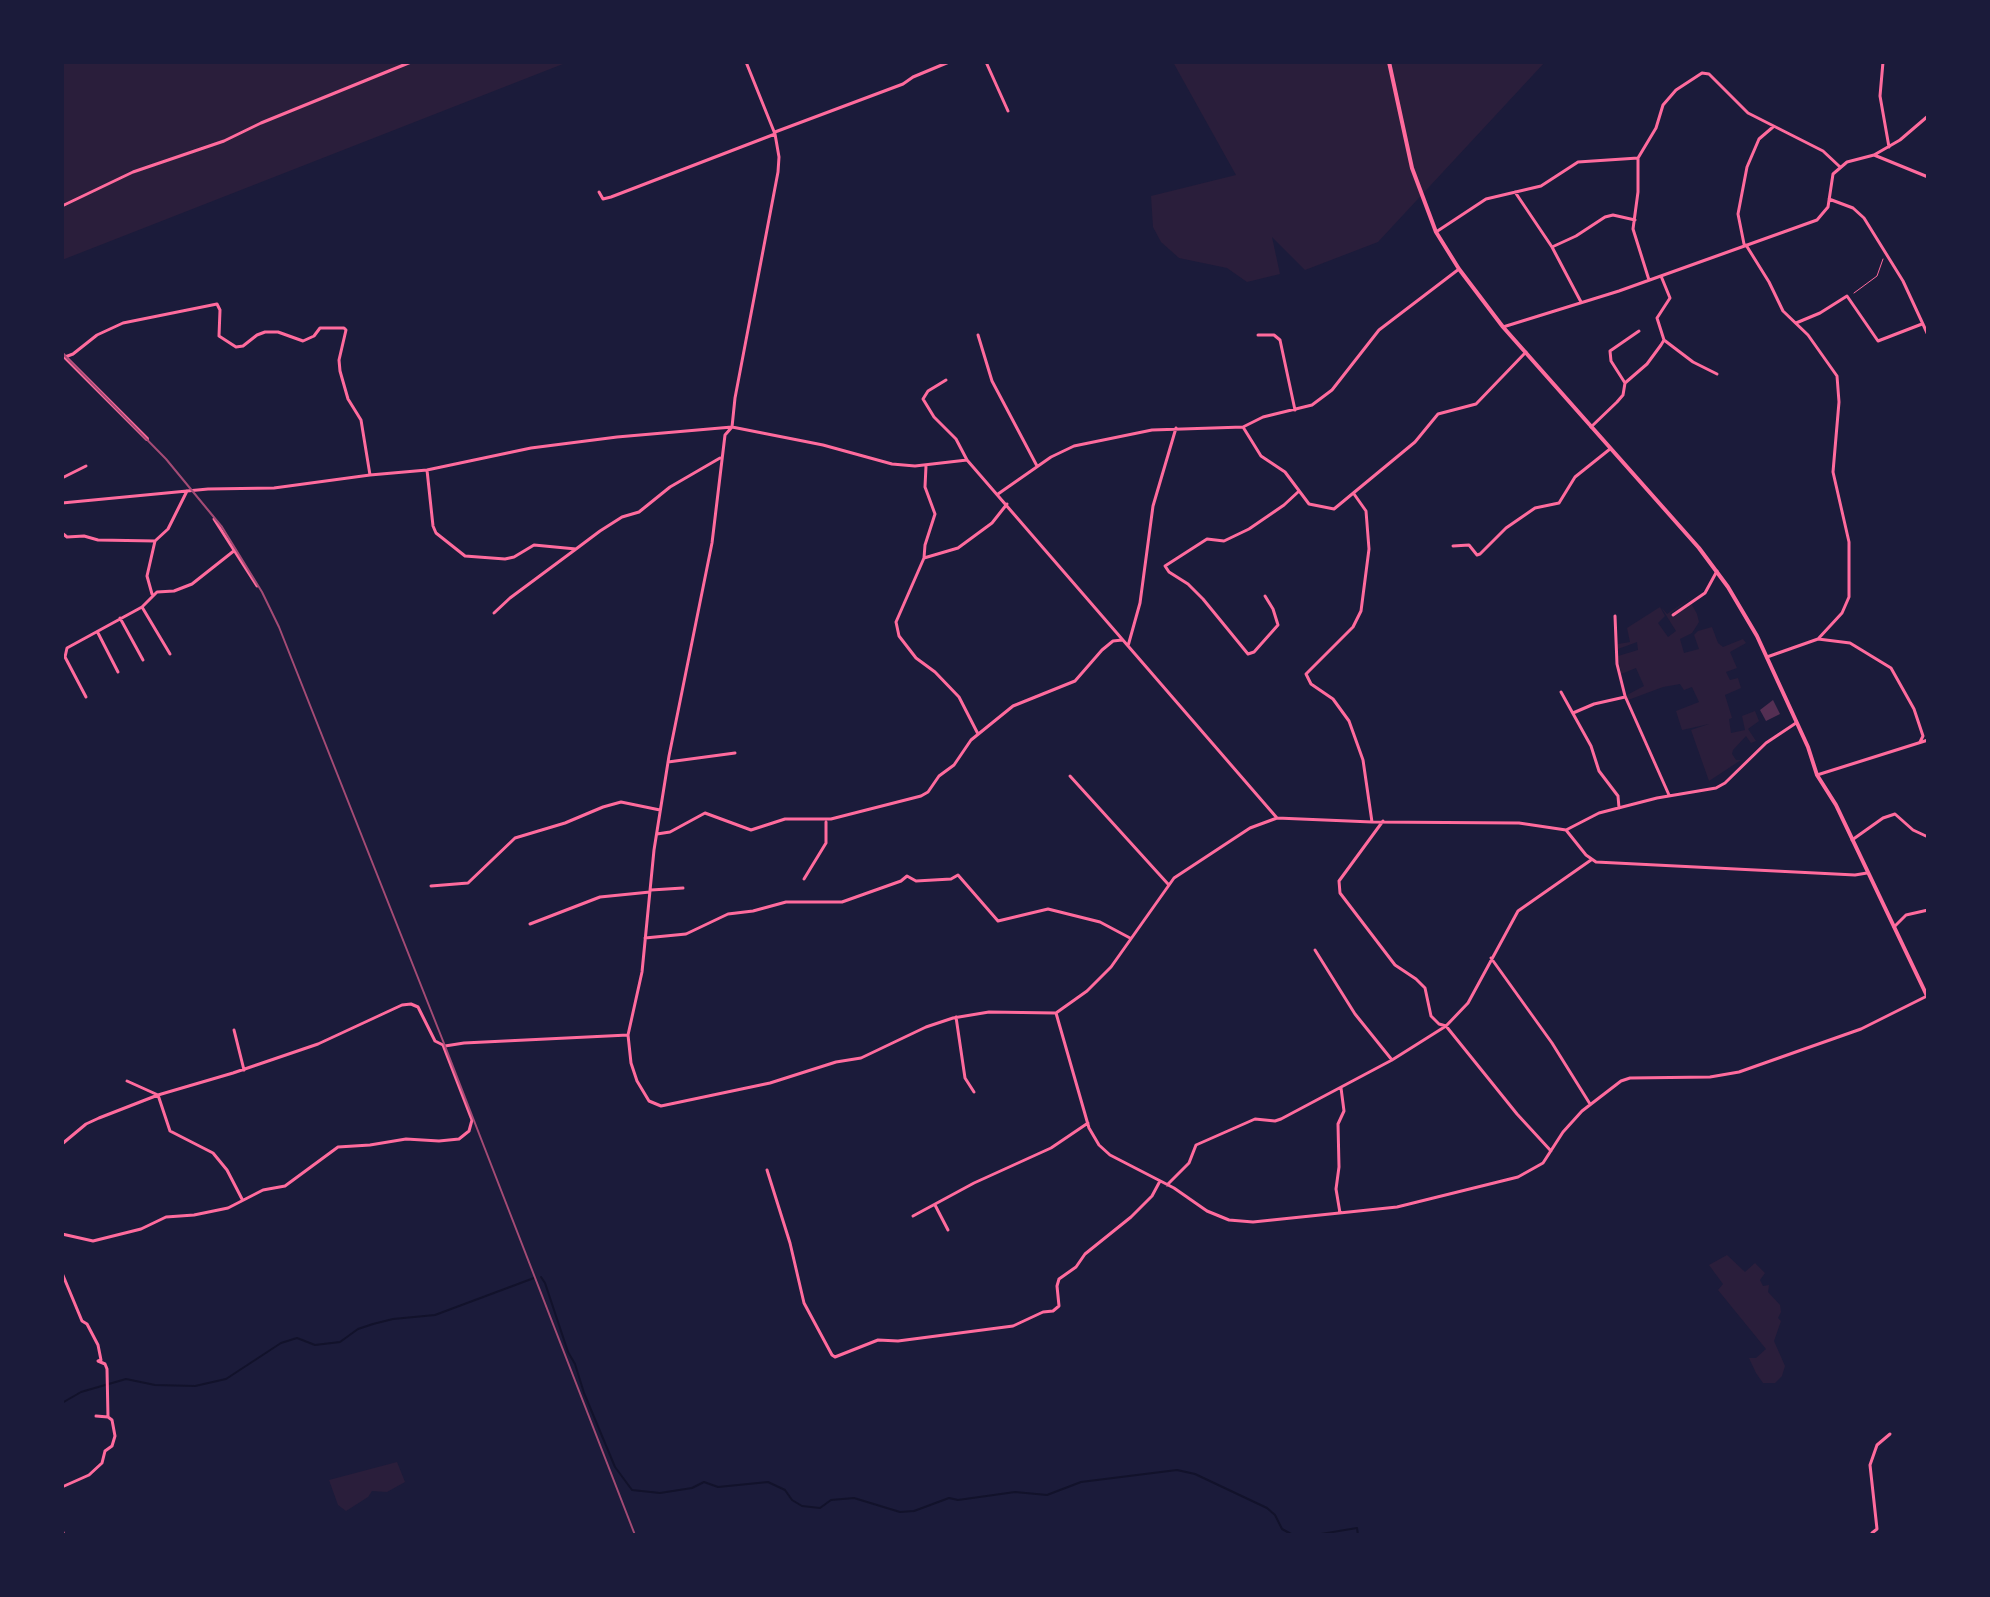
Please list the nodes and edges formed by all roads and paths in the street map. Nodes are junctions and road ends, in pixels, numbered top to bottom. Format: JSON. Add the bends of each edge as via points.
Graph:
{"nodes":[{"id":1,"x":411,"y":62,"type":"edge"},
{"id":2,"x":746,"y":62,"type":"edge"},
{"id":3,"x":949,"y":62,"type":"edge"},
{"id":4,"x":986,"y":62,"type":"edge"},
{"id":5,"x":1389,"y":62,"type":"edge"},
{"id":6,"x":1883,"y":62,"type":"edge"},
{"id":7,"x":1008,"y":111,"type":"dead end"},
{"id":8,"x":1928,"y":116,"type":"edge"},
{"id":9,"x":1773,"y":127,"type":"junction"},
{"id":10,"x":775,"y":133,"type":"junction"},
{"id":11,"x":1889,"y":147,"type":"junction"},
{"id":12,"x":1874,"y":155,"type":"junction"},
{"id":13,"x":1638,"y":158,"type":"junction"},
{"id":14,"x":1839,"y":166,"type":"junction"},
{"id":15,"x":1928,"y":177,"type":"edge"},
{"id":16,"x":599,"y":192,"type":"dead end"},
{"id":17,"x":1515,"y":192,"type":"junction"},
{"id":18,"x":1829,"y":199,"type":"junction"},
{"id":19,"x":62,"y":206,"type":"edge"},
{"id":20,"x":1635,"y":220,"type":"junction"},
{"id":21,"x":1436,"y":232,"type":"junction"},
{"id":22,"x":1745,"y":245,"type":"junction"},
{"id":23,"x":1552,"y":247,"type":"junction"},
{"id":24,"x":1886,"y":253,"type":"junction"},
{"id":25,"x":1459,"y":269,"type":"junction"},
{"id":26,"x":1661,"y":276,"type":"junction"},
{"id":27,"x":1649,"y":280,"type":"junction"},
{"id":28,"x":1847,"y":296,"type":"junction"},
{"id":29,"x":1581,"y":302,"type":"junction"},
{"id":30,"x":1795,"y":324,"type":"junction"},
{"id":31,"x":1922,"y":324,"type":"junction"},
{"id":32,"x":1503,"y":327,"type":"junction"},
{"id":33,"x":1639,"y":331,"type":"dead end"},
{"id":34,"x":978,"y":335,"type":"dead end"},
{"id":35,"x":1258,"y":335,"type":"dead end"},
{"id":36,"x":1928,"y":335,"type":"edge"},
{"id":37,"x":1664,"y":340,"type":"junction"},
{"id":38,"x":1526,"y":352,"type":"junction"},
{"id":39,"x":63,"y":355,"type":"edge"},
{"id":40,"x":1717,"y":374,"type":"dead end"},
{"id":41,"x":946,"y":380,"type":"dead end"},
{"id":42,"x":1625,"y":383,"type":"junction"},
{"id":43,"x":1295,"y":410,"type":"junction"},
{"id":44,"x":732,"y":427,"type":"junction"},
{"id":45,"x":1243,"y":427,"type":"junction"},
{"id":46,"x":1591,"y":427,"type":"junction"},
{"id":47,"x":1176,"y":428,"type":"junction"},
{"id":48,"x":147,"y":439,"type":"dead end"},
{"id":49,"x":1610,"y":449,"type":"junction"},
{"id":50,"x":721,"y":458,"type":"junction"},
{"id":51,"x":967,"y":460,"type":"junction"},
{"id":52,"x":926,"y":464,"type":"junction"},
{"id":53,"x":86,"y":466,"type":"dead end"},
{"id":54,"x":1038,"y":466,"type":"junction"},
{"id":55,"x":427,"y":470,"type":"junction"},
{"id":56,"x":370,"y":475,"type":"junction"},
{"id":57,"x":62,"y":478,"type":"edge"},
{"id":58,"x":187,"y":491,"type":"junction"},
{"id":59,"x":1298,"y":492,"type":"junction"},
{"id":60,"x":1354,"y":493,"type":"junction"},
{"id":61,"x":997,"y":495,"type":"junction"},
{"id":62,"x":62,"y":503,"type":"edge"},
{"id":63,"x":1007,"y":504,"type":"junction"},
{"id":64,"x":214,"y":519,"type":"dead end"},
{"id":65,"x":62,"y":533,"type":"edge"},
{"id":66,"x":155,"y":541,"type":"junction"},
{"id":67,"x":1453,"y":546,"type":"dead end"},
{"id":68,"x":576,"y":549,"type":"junction"},
{"id":69,"x":235,"y":550,"type":"junction"},
{"id":70,"x":924,"y":558,"type":"junction"},
{"id":71,"x":1717,"y":571,"type":"junction"},
{"id":72,"x":257,"y":586,"type":"dead end"},
{"id":73,"x":152,"y":594,"type":"junction"},
{"id":74,"x":1265,"y":596,"type":"dead end"},
{"id":75,"x":142,"y":607,"type":"junction"},
{"id":76,"x":494,"y":613,"type":"dead end"},
{"id":77,"x":1673,"y":615,"type":"dead end"},
{"id":78,"x":1615,"y":616,"type":"dead end"},
{"id":79,"x":120,"y":618,"type":"junction"},
{"id":80,"x":97,"y":631,"type":"junction"},
{"id":81,"x":1818,"y":639,"type":"junction"},
{"id":82,"x":1123,"y":640,"type":"junction"},
{"id":83,"x":1128,"y":646,"type":"junction"},
{"id":84,"x":170,"y":654,"type":"dead end"},
{"id":85,"x":1766,"y":657,"type":"junction"},
{"id":86,"x":143,"y":660,"type":"dead end"},
{"id":87,"x":118,"y":672,"type":"dead end"},
{"id":88,"x":1561,"y":692,"type":"dead end"},
{"id":89,"x":86,"y":697,"type":"dead end"},
{"id":90,"x":1625,"y":697,"type":"junction"},
{"id":91,"x":1573,"y":713,"type":"junction"},
{"id":92,"x":1797,"y":723,"type":"junction"},
{"id":93,"x":978,"y":734,"type":"junction"},
{"id":94,"x":1928,"y":740,"type":"edge"},
{"id":95,"x":1920,"y":742,"type":"junction"},
{"id":96,"x":735,"y":753,"type":"dead end"},
{"id":97,"x":668,"y":762,"type":"junction"},
{"id":98,"x":1817,"y":775,"type":"junction"},
{"id":99,"x":1070,"y":776,"type":"dead end"},
{"id":100,"x":1669,"y":795,"type":"junction"},
{"id":101,"x":1619,"y":808,"type":"junction"},
{"id":102,"x":660,"y":810,"type":"junction"},
{"id":103,"x":1277,"y":818,"type":"junction"},
{"id":104,"x":826,"y":820,"type":"junction"},
{"id":105,"x":1383,"y":821,"type":"junction"},
{"id":106,"x":1372,"y":822,"type":"junction"},
{"id":107,"x":1566,"y":830,"type":"junction"},
{"id":108,"x":657,"y":834,"type":"junction"},
{"id":109,"x":1928,"y":837,"type":"edge"},
{"id":110,"x":1852,"y":840,"type":"junction"},
{"id":111,"x":1591,"y":860,"type":"junction"},
{"id":112,"x":1867,"y":873,"type":"junction"},
{"id":113,"x":804,"y":879,"type":"dead end"},
{"id":114,"x":1168,"y":884,"type":"junction"},
{"id":115,"x":431,"y":886,"type":"dead end"},
{"id":116,"x":683,"y":888,"type":"dead end"},
{"id":117,"x":650,"y":891,"type":"junction"},
{"id":118,"x":1928,"y":910,"type":"edge"},
{"id":119,"x":530,"y":924,"type":"dead end"},
{"id":120,"x":1893,"y":928,"type":"junction"},
{"id":121,"x":645,"y":938,"type":"junction"},
{"id":122,"x":1131,"y":939,"type":"junction"},
{"id":123,"x":1315,"y":950,"type":"dead end"},
{"id":124,"x":1491,"y":958,"type":"junction"},
{"id":125,"x":1928,"y":997,"type":"edge"},
{"id":126,"x":1056,"y":1013,"type":"junction"},
{"id":127,"x":956,"y":1017,"type":"junction"},
{"id":128,"x":1446,"y":1026,"type":"junction"},
{"id":129,"x":234,"y":1030,"type":"dead end"},
{"id":130,"x":628,"y":1035,"type":"junction"},
{"id":131,"x":443,"y":1045,"type":"junction"},
{"id":132,"x":1392,"y":1060,"type":"junction"},
{"id":133,"x":244,"y":1070,"type":"junction"},
{"id":134,"x":127,"y":1081,"type":"dead end"},
{"id":135,"x":1341,"y":1088,"type":"junction"},
{"id":136,"x":974,"y":1092,"type":"dead end"},
{"id":137,"x":158,"y":1095,"type":"junction"},
{"id":138,"x":1590,"y":1104,"type":"junction"},
{"id":139,"x":1088,"y":1123,"type":"junction"},
{"id":140,"x":62,"y":1144,"type":"edge"},
{"id":141,"x":1551,"y":1151,"type":"junction"},
{"id":142,"x":767,"y":1170,"type":"dead end"},
{"id":143,"x":1160,"y":1181,"type":"junction"},
{"id":144,"x":1167,"y":1185,"type":"junction"},
{"id":145,"x":242,"y":1199,"type":"junction"},
{"id":146,"x":935,"y":1205,"type":"junction"},
{"id":147,"x":1340,"y":1213,"type":"junction"},
{"id":148,"x":913,"y":1216,"type":"dead end"},
{"id":149,"x":948,"y":1230,"type":"dead end"},
{"id":150,"x":62,"y":1234,"type":"edge"},
{"id":151,"x":62,"y":1273,"type":"edge"},
{"id":152,"x":96,"y":1416,"type":"dead end"},
{"id":153,"x":108,"y":1417,"type":"junction"},
{"id":154,"x":1890,"y":1434,"type":"dead end"},
{"id":155,"x":62,"y":1487,"type":"edge"},
{"id":156,"x":62,"y":1530,"type":"edge"},
{"id":157,"x":1872,"y":1533,"type":"edge"},
{"id":158,"x":64,"y":1535,"type":"edge"},
{"id":159,"x":1863,"y":1535,"type":"edge"},
{"id":160,"x":1879,"y":1535,"type":"edge"}],
"edges":[{"from":1,"to":19,"type":"street"},
{"from":2,"to":10,"type":"street"},
{"from":3,"to":10,"type":"street"},
{"from":4,"to":7,"type":"street"},
{"from":5,"to":21,"type":"main road","via":[[1412,168]]},
{"from":6,"to":11,"type":"street","via":[[1880,96]]},
{"from":8,"to":11,"type":"street"},
{"from":9,"to":13,"type":"street","via":[[1702,73],[1663,105]]},
{"from":9,"to":14,"type":"street","via":[[1823,151]]},
{"from":9,"to":22,"type":"street","via":[[1759,139],[1747,167],[1738,219]]},
{"from":10,"to":16,"type":"street","via":[[611,197],[603,199]]},
{"from":10,"to":44,"type":"street","via":[[778,172]]},
{"from":11,"to":12,"type":"street"},
{"from":12,"to":14,"type":"street"},
{"from":12,"to":15,"type":"street"},
{"from":13,"to":17,"type":"street","via":[[1578,162],[1541,186]]},
{"from":13,"to":20,"type":"street"},
{"from":14,"to":18,"type":"street"},
{"from":17,"to":21,"type":"street","via":[[1486,199]]},
{"from":17,"to":23,"type":"street"},
{"from":18,"to":22,"type":"street","via":[[1817,220]]},
{"from":18,"to":24,"type":"street","via":[[1859,211]]},
{"from":20,"to":23,"type":"street","via":[[1605,217]]},
{"from":20,"to":27,"type":"street"},
{"from":21,"to":25,"type":"main road"},
{"from":22,"to":26,"type":"street"},
{"from":22,"to":30,"type":"street"},
{"from":23,"to":29,"type":"street"},
{"from":24,"to":28,"type":"path","via":[[1877,276]]},
{"from":24,"to":31,"type":"street"},
{"from":25,"to":32,"type":"main road"},
{"from":25,"to":43,"type":"street","via":[[1379,330],[1322,399]]},
{"from":26,"to":27,"type":"street"},
{"from":26,"to":37,"type":"street","via":[[1670,298],[1657,318]]},
{"from":27,"to":29,"type":"street"},
{"from":28,"to":30,"type":"street"},
{"from":28,"to":31,"type":"street","via":[[1878,341]]},
{"from":29,"to":32,"type":"street"},
{"from":30,"to":81,"type":"street","via":[[1833,369],[1839,387],[1833,472],[1847,530],[1849,597]]},
{"from":31,"to":36,"type":"street"},
{"from":32,"to":38,"type":"main road"},
{"from":33,"to":42,"type":"street","via":[[1610,351]]},
{"from":34,"to":54,"type":"street","via":[[992,381]]},
{"from":35,"to":43,"type":"street","via":[[1280,340]]},
{"from":37,"to":40,"type":"street"},
{"from":37,"to":42,"type":"street"},
{"from":38,"to":46,"type":"main road"},
{"from":38,"to":60,"type":"street","via":[[1476,404],[1438,414],[1415,442]]},
{"from":39,"to":48,"type":"main road"},
{"from":39,"to":56,"type":"street","via":[[109,328],[217,304],[219,336],[236,347],[265,332],[303,341],[320,328],[344,328],[340,371],[361,420]]},
{"from":41,"to":51,"type":"street","via":[[923,399]]},
{"from":42,"to":46,"type":"street","via":[[1623,395]]},
{"from":43,"to":45,"type":"street"},
{"from":44,"to":50,"type":"street"},
{"from":44,"to":52,"type":"street","via":[[892,464]]},
{"from":44,"to":55,"type":"street","via":[[531,448]]},
{"from":45,"to":47,"type":"street"},
{"from":45,"to":59,"type":"street","via":[[1261,456],[1285,472]]},
{"from":46,"to":49,"type":"main road"},
{"from":47,"to":54,"type":"street","via":[[1074,446]]},
{"from":47,"to":83,"type":"street","via":[[1153,506],[1140,603]]},
{"from":49,"to":67,"type":"street","via":[[1575,477],[1559,503],[1535,508],[1480,554],[1469,545]]},
{"from":49,"to":71,"type":"main road"},
{"from":50,"to":68,"type":"street"},
{"from":50,"to":97,"type":"street","via":[[712,543]]},
{"from":51,"to":52,"type":"street"},
{"from":51,"to":61,"type":"street"},
{"from":52,"to":70,"type":"street","via":[[925,483],[935,516]]},
{"from":53,"to":57,"type":"street"},
{"from":54,"to":61,"type":"street"},
{"from":55,"to":56,"type":"street"},
{"from":55,"to":68,"type":"street","via":[[436,533],[465,556],[514,557],[542,544]]},
{"from":56,"to":58,"type":"street","via":[[274,488]]},
{"from":58,"to":62,"type":"street"},
{"from":58,"to":66,"type":"street","via":[[168,529]]},
{"from":59,"to":60,"type":"street","via":[[1309,504],[1334,509]]},
{"from":59,"to":74,"type":"street","via":[[1249,529],[1224,541],[1207,539],[1165,566],[1203,599],[1248,654],[1278,625]]},
{"from":60,"to":106,"type":"street","via":[[1366,511],[1369,549],[1361,611],[1353,627],[1306,674],[1349,721],[1363,760]]},
{"from":61,"to":63,"type":"street"},
{"from":63,"to":70,"type":"street","via":[[992,523],[959,547]]},
{"from":63,"to":82,"type":"street"},
{"from":64,"to":69,"type":"street"},
{"from":65,"to":66,"type":"street"},
{"from":66,"to":73,"type":"street","via":[[147,576]]},
{"from":68,"to":76,"type":"street"},
{"from":69,"to":72,"type":"street"},
{"from":69,"to":73,"type":"street","via":[[192,584]]},
{"from":70,"to":93,"type":"street","via":[[897,618],[897,630],[920,662],[959,697]]},
{"from":71,"to":77,"type":"street","via":[[1705,593]]},
{"from":71,"to":85,"type":"main road"},
{"from":73,"to":75,"type":"street"},
{"from":75,"to":79,"type":"street"},
{"from":75,"to":84,"type":"street"},
{"from":78,"to":90,"type":"street"},
{"from":79,"to":80,"type":"street"},
{"from":79,"to":86,"type":"street"},
{"from":80,"to":87,"type":"street"},
{"from":80,"to":89,"type":"street","via":[[65,654]]},
{"from":81,"to":85,"type":"street"},
{"from":81,"to":95,"type":"street","via":[[1850,643],[1891,668],[1914,709],[1923,736]]},
{"from":82,"to":83,"type":"street"},
{"from":82,"to":93,"type":"street","via":[[1102,650],[1075,681],[1013,706]]},
{"from":83,"to":103,"type":"street"},
{"from":85,"to":92,"type":"main road"},
{"from":88,"to":91,"type":"street"},
{"from":90,"to":91,"type":"street"},
{"from":90,"to":100,"type":"street"},
{"from":91,"to":101,"type":"street","via":[[1599,771],[1618,796]]},
{"from":92,"to":98,"type":"main road"},
{"from":92,"to":100,"type":"street","via":[[1758,750],[1725,783]]},
{"from":93,"to":104,"type":"street","via":[[924,795]]},
{"from":94,"to":95,"type":"street"},
{"from":95,"to":98,"type":"street"},
{"from":96,"to":97,"type":"street"},
{"from":97,"to":102,"type":"street"},
{"from":98,"to":110,"type":"main road"},
{"from":99,"to":114,"type":"street"},
{"from":100,"to":101,"type":"street"},
{"from":101,"to":107,"type":"street"},
{"from":102,"to":108,"type":"street"},
{"from":102,"to":115,"type":"street","via":[[621,802],[603,807],[515,838],[468,883]]},
{"from":103,"to":106,"type":"street"},
{"from":103,"to":114,"type":"street","via":[[1241,833]]},
{"from":104,"to":108,"type":"street","via":[[785,819],[747,830],[705,813]]},
{"from":104,"to":113,"type":"street","via":[[826,843]]},
{"from":105,"to":106,"type":"street"},
{"from":105,"to":107,"type":"street","via":[[1519,823]]},
{"from":105,"to":128,"type":"street","via":[[1339,881],[1340,893],[1395,965],[1425,988],[1431,1016]]},
{"from":107,"to":111,"type":"street"},
{"from":108,"to":117,"type":"street"},
{"from":109,"to":110,"type":"street","via":[[1895,814]]},
{"from":110,"to":112,"type":"main road"},
{"from":111,"to":112,"type":"street"},
{"from":111,"to":124,"type":"street","via":[[1518,911]]},
{"from":112,"to":120,"type":"main road"},
{"from":114,"to":122,"type":"street"},
{"from":116,"to":117,"type":"street"},
{"from":117,"to":119,"type":"street","via":[[600,897]]},
{"from":117,"to":121,"type":"street"},
{"from":118,"to":120,"type":"street","via":[[1906,915]]},
{"from":120,"to":125,"type":"main road"},
{"from":121,"to":122,"type":"street","via":[[686,934],[728,914],[786,902],[842,902],[907,876],[916,881],[958,875],[998,921],[1048,909],[1100,922]]},
{"from":121,"to":130,"type":"street"},
{"from":122,"to":126,"type":"street","via":[[1100,980]]},
{"from":123,"to":132,"type":"street"},
{"from":124,"to":128,"type":"street","via":[[1468,1003]]},
{"from":124,"to":138,"type":"street"},
{"from":125,"to":138,"type":"street","via":[[1861,1029],[1739,1072],[1630,1078]]},
{"from":126,"to":127,"type":"street"},
{"from":126,"to":139,"type":"street"},
{"from":127,"to":130,"type":"street","via":[[861,1058],[661,1106],[649,1101],[637,1081]]},
{"from":127,"to":136,"type":"street","via":[[965,1078]]},
{"from":128,"to":132,"type":"street"},
{"from":128,"to":141,"type":"street"},
{"from":129,"to":133,"type":"street"},
{"from":130,"to":131,"type":"street"},
{"from":131,"to":133,"type":"street","via":[[435,1041],[418,1007],[407,1004]]},
{"from":131,"to":145,"type":"street","via":[[471,1116],[467,1134],[449,1140],[338,1147],[285,1186]]},
{"from":132,"to":135,"type":"street"},
{"from":133,"to":137,"type":"street"},
{"from":134,"to":137,"type":"street"},
{"from":135,"to":144,"type":"street","via":[[1276,1121],[1255,1119],[1196,1145],[1189,1163]]},
{"from":135,"to":147,"type":"street","via":[[1344,1111],[1338,1124],[1336,1185]]},
{"from":137,"to":140,"type":"street","via":[[86,1124]]},
{"from":137,"to":145,"type":"street","via":[[170,1131],[213,1153]]},
{"from":138,"to":141,"type":"street"},
{"from":139,"to":143,"type":"street","via":[[1110,1155]]},
{"from":139,"to":146,"type":"street","via":[[1051,1148]]},
{"from":141,"to":147,"type":"street","via":[[1543,1163],[1518,1177],[1423,1202]]},
{"from":142,"to":143,"type":"street","via":[[804,1303],[835,1357],[878,1340],[1013,1326],[1053,1311],[1059,1306],[1059,1279],[1131,1217]]},
{"from":143,"to":144,"type":"street"},
{"from":144,"to":147,"type":"street","via":[[1212,1214],[1242,1222]]},
{"from":145,"to":150,"type":"street","via":[[226,1209],[166,1217],[93,1241]]},
{"from":146,"to":148,"type":"street"},
{"from":146,"to":149,"type":"street"},
{"from":151,"to":153,"type":"street","via":[[98,1345],[98,1361],[107,1369]]},
{"from":152,"to":153,"type":"street"},
{"from":153,"to":155,"type":"street","via":[[115,1436],[102,1463]]},
{"from":154,"to":157,"type":"street","via":[[1877,1445],[1870,1465],[1877,1529]]},
{"from":156,"to":158,"type":"street"},
{"from":157,"to":159,"type":"street"},
{"from":157,"to":160,"type":"street"}]}
